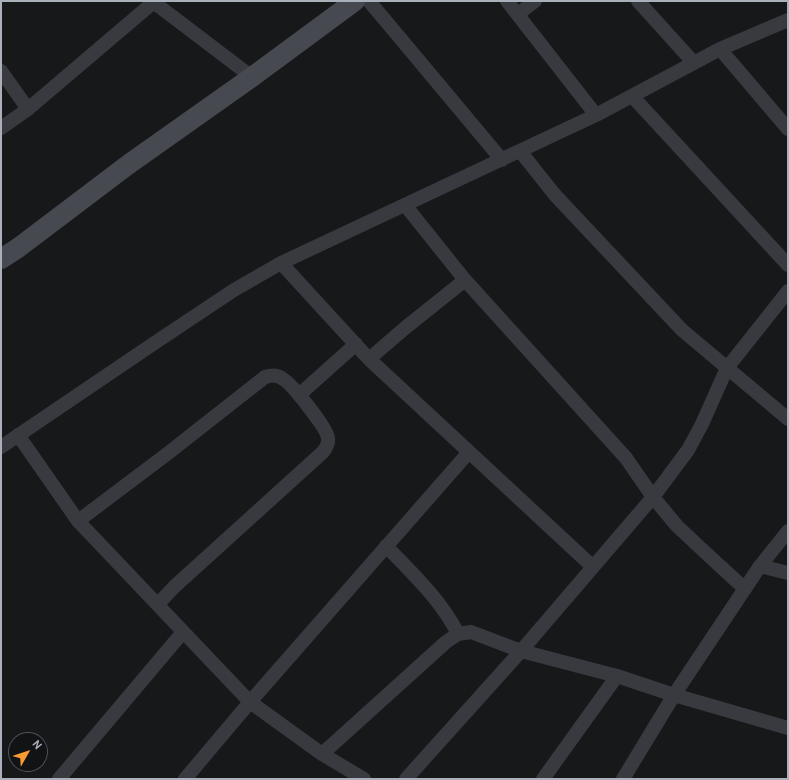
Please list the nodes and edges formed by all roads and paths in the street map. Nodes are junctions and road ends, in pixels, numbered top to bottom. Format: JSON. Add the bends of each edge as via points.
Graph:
{"nodes":[{"id":1,"x":153,"y":1,"type":"edge"},
{"id":2,"x":355,"y":1,"type":"edge"},
{"id":3,"x":369,"y":1,"type":"edge"},
{"id":4,"x":507,"y":1,"type":"edge"},
{"id":5,"x":535,"y":1,"type":"edge"},
{"id":6,"x":638,"y":1,"type":"edge"},
{"id":7,"x":518,"y":14,"type":"junction"},
{"id":8,"x":788,"y":20,"type":"edge"},
{"id":9,"x":720,"y":49,"type":"junction"},
{"id":10,"x":694,"y":63,"type":"junction"},
{"id":11,"x":1,"y":71,"type":"edge"},
{"id":12,"x":252,"y":76,"type":"junction"},
{"id":13,"x":632,"y":96,"type":"junction"},
{"id":14,"x":28,"y":109,"type":"junction"},
{"id":15,"x":596,"y":115,"type":"junction"},
{"id":16,"x":1,"y":128,"type":"edge"},
{"id":17,"x":788,"y":129,"type":"edge"},
{"id":18,"x":520,"y":151,"type":"junction"},
{"id":19,"x":502,"y":160,"type":"junction"},
{"id":20,"x":405,"y":205,"type":"junction"},
{"id":21,"x":1,"y":259,"type":"edge"},
{"id":22,"x":281,"y":263,"type":"junction"},
{"id":23,"x":788,"y":265,"type":"edge"},
{"id":24,"x":465,"y":280,"type":"junction"},
{"id":25,"x":788,"y":290,"type":"edge"},
{"id":26,"x":356,"y":344,"type":"junction"},
{"id":27,"x":369,"y":359,"type":"junction"},
{"id":28,"x":728,"y":368,"type":"junction"},
{"id":29,"x":299,"y":395,"type":"junction"},
{"id":30,"x":788,"y":419,"type":"edge"},
{"id":31,"x":18,"y":435,"type":"junction"},
{"id":32,"x":1,"y":447,"type":"edge"},
{"id":33,"x":469,"y":452,"type":"junction"},
{"id":34,"x":653,"y":497,"type":"junction"},
{"id":35,"x":78,"y":521,"type":"junction"},
{"id":36,"x":788,"y":531,"type":"edge"},
{"id":37,"x":386,"y":546,"type":"junction"},
{"id":38,"x":760,"y":566,"type":"junction"},
{"id":39,"x":593,"y":567,"type":"junction"},
{"id":40,"x":788,"y":573,"type":"edge"},
{"id":41,"x":746,"y":589,"type":"junction"},
{"id":42,"x":158,"y":604,"type":"junction"},
{"id":43,"x":183,"y":632,"type":"junction"},
{"id":44,"x":458,"y":634,"type":"junction"},
{"id":45,"x":521,"y":651,"type":"junction"},
{"id":46,"x":617,"y":676,"type":"junction"},
{"id":47,"x":674,"y":696,"type":"junction"},
{"id":48,"x":250,"y":702,"type":"junction"},
{"id":49,"x":788,"y":728,"type":"edge"},
{"id":50,"x":322,"y":754,"type":"junction"},
{"id":51,"x":59,"y":779,"type":"edge"},
{"id":52,"x":185,"y":779,"type":"edge"},
{"id":53,"x":364,"y":779,"type":"edge"},
{"id":54,"x":406,"y":779,"type":"edge"},
{"id":55,"x":543,"y":779,"type":"edge"},
{"id":56,"x":623,"y":779,"type":"edge"}],
"edges":[{"from":1,"to":12,"type":"street"},
{"from":1,"to":14,"type":"street"},
{"from":2,"to":12,"type":"main road"},
{"from":3,"to":19,"type":"street"},
{"from":4,"to":7,"type":"street"},
{"from":5,"to":7,"type":"street"},
{"from":6,"to":10,"type":"street"},
{"from":7,"to":15,"type":"street"},
{"from":8,"to":9,"type":"street"},
{"from":9,"to":10,"type":"street"},
{"from":9,"to":17,"type":"street"},
{"from":10,"to":13,"type":"street"},
{"from":11,"to":14,"type":"street"},
{"from":12,"to":21,"type":"main road"},
{"from":13,"to":15,"type":"street"},
{"from":13,"to":23,"type":"street"},
{"from":14,"to":16,"type":"street"},
{"from":15,"to":18,"type":"street"},
{"from":18,"to":19,"type":"street"},
{"from":18,"to":28,"type":"street","via":[[555,195],[682,330]]},
{"from":19,"to":20,"type":"street"},
{"from":20,"to":22,"type":"street"},
{"from":20,"to":24,"type":"street"},
{"from":22,"to":26,"type":"street"},
{"from":22,"to":31,"type":"street","via":[[234,290]]},
{"from":24,"to":27,"type":"street"},
{"from":24,"to":34,"type":"street","via":[[626,458]]},
{"from":25,"to":28,"type":"street"},
{"from":26,"to":27,"type":"street"},
{"from":26,"to":29,"type":"street"},
{"from":27,"to":33,"type":"street"},
{"from":28,"to":30,"type":"street"},
{"from":28,"to":34,"type":"street","via":[[688,450]]},
{"from":29,"to":35,"type":"street","via":[[283,378],[272,375],[265,377]]},
{"from":29,"to":42,"type":"street","via":[[324,427],[328,438],[323,452]]},
{"from":31,"to":32,"type":"street"},
{"from":31,"to":35,"type":"street"},
{"from":33,"to":37,"type":"street"},
{"from":33,"to":39,"type":"street"},
{"from":34,"to":39,"type":"street"},
{"from":34,"to":41,"type":"street","via":[[677,526]]},
{"from":35,"to":42,"type":"street"},
{"from":36,"to":38,"type":"street"},
{"from":37,"to":44,"type":"street","via":[[432,594],[451,619]]},
{"from":37,"to":48,"type":"street"},
{"from":38,"to":40,"type":"street"},
{"from":38,"to":41,"type":"street"},
{"from":39,"to":45,"type":"street"},
{"from":41,"to":47,"type":"street"},
{"from":42,"to":43,"type":"street"},
{"from":43,"to":48,"type":"street"},
{"from":43,"to":51,"type":"street"},
{"from":44,"to":45,"type":"street","via":[[471,632]]},
{"from":44,"to":50,"type":"street"},
{"from":45,"to":46,"type":"street"},
{"from":45,"to":54,"type":"street"},
{"from":46,"to":47,"type":"street"},
{"from":46,"to":55,"type":"street"},
{"from":47,"to":49,"type":"street"},
{"from":47,"to":56,"type":"street"},
{"from":48,"to":50,"type":"street"},
{"from":48,"to":52,"type":"street"},
{"from":50,"to":53,"type":"street"}]}
